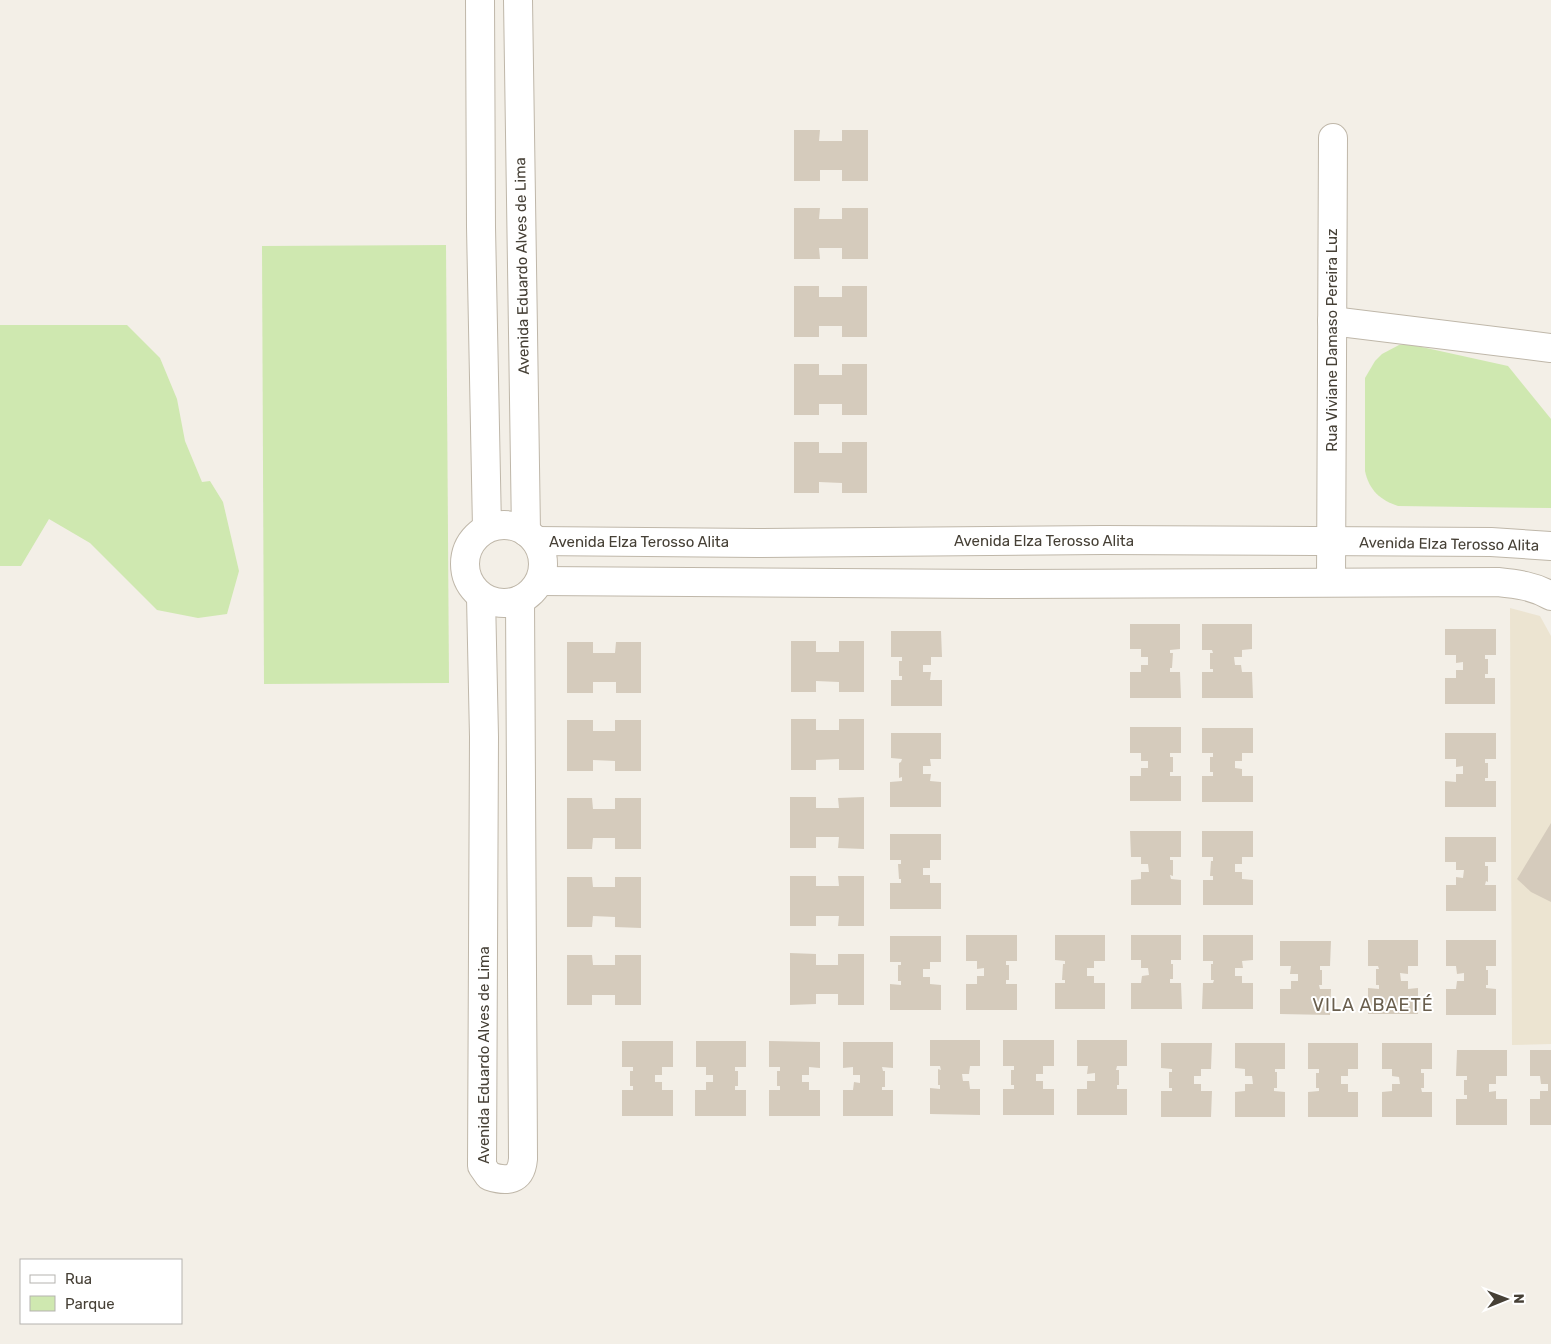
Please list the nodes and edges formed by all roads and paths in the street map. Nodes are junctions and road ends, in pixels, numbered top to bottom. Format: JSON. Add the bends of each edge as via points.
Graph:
{"nodes":[{"id":1,"x":480,"y":0,"type":"edge"},
{"id":2,"x":518,"y":0,"type":"edge"},
{"id":3,"x":1333,"y":138,"type":"dead end"},
{"id":4,"x":1332,"y":321,"type":"junction"},
{"id":5,"x":1551,"y":348,"type":"edge"},
{"id":6,"x":487,"y":528,"type":"junction"},
{"id":7,"x":531,"y":536,"type":"junction"},
{"id":8,"x":1103,"y":540,"type":"junction"},
{"id":9,"x":757,"y":542,"type":"junction"},
{"id":10,"x":1333,"y":542,"type":"junction"},
{"id":11,"x":1551,"y":546,"type":"edge"},
{"id":12,"x":540,"y":581,"type":"junction"},
{"id":13,"x":1331,"y":582,"type":"junction"},
{"id":14,"x":756,"y":583,"type":"junction"},
{"id":15,"x":1104,"y":583,"type":"junction"},
{"id":16,"x":1551,"y":596,"type":"edge"},
{"id":17,"x":481,"y":597,"type":"junction"},
{"id":18,"x":520,"y":600,"type":"junction"}],
"edges":[{"from":1,"to":6,"type":"street"},
{"from":2,"to":7,"type":"street","name":"Avenida Eduardo Alves de Lima"},
{"from":3,"to":4,"type":"street","name":"Rua Viviane Damaso Pereira Luz"},
{"from":4,"to":5,"type":"street"},
{"from":4,"to":10,"type":"street","name":"Rua Viviane Damaso Pereira Luz"},
{"from":6,"to":7,"type":"street","via":[[514,526]]},
{"from":6,"to":17,"type":"street","via":[[476,536],[464,561],[466,575]]},
{"from":7,"to":9,"type":"street","name":"Avenida Elza Terosso Alita"},
{"from":7,"to":12,"type":"street","via":[[542,554]]},
{"from":8,"to":9,"type":"street","name":"Avenida Elza Terosso Alita"},
{"from":8,"to":10,"type":"street","name":"Avenida Elza Terosso Alita"},
{"from":8,"to":15,"type":"street"},
{"from":9,"to":14,"type":"street"},
{"from":10,"to":11,"type":"street","name":"Avenida Elza Terosso Alita","via":[[1491,542]]},
{"from":10,"to":13,"type":"street","name":"Rua Viviane Damaso Pereira Luz"},
{"from":12,"to":14,"type":"street"},
{"from":12,"to":18,"type":"street"},
{"from":13,"to":15,"type":"street"},
{"from":13,"to":16,"type":"street","via":[[1498,582],[1539,588]]},
{"from":14,"to":15,"type":"street"},
{"from":17,"to":18,"type":"street","via":[[508,604]]},
{"from":17,"to":18,"type":"street","name":"Avenida Eduardo Alves de Lima","via":[[484,737],[482,1166],[489,1176],[508,1179],[519,1173],[523,1160]]}]}
